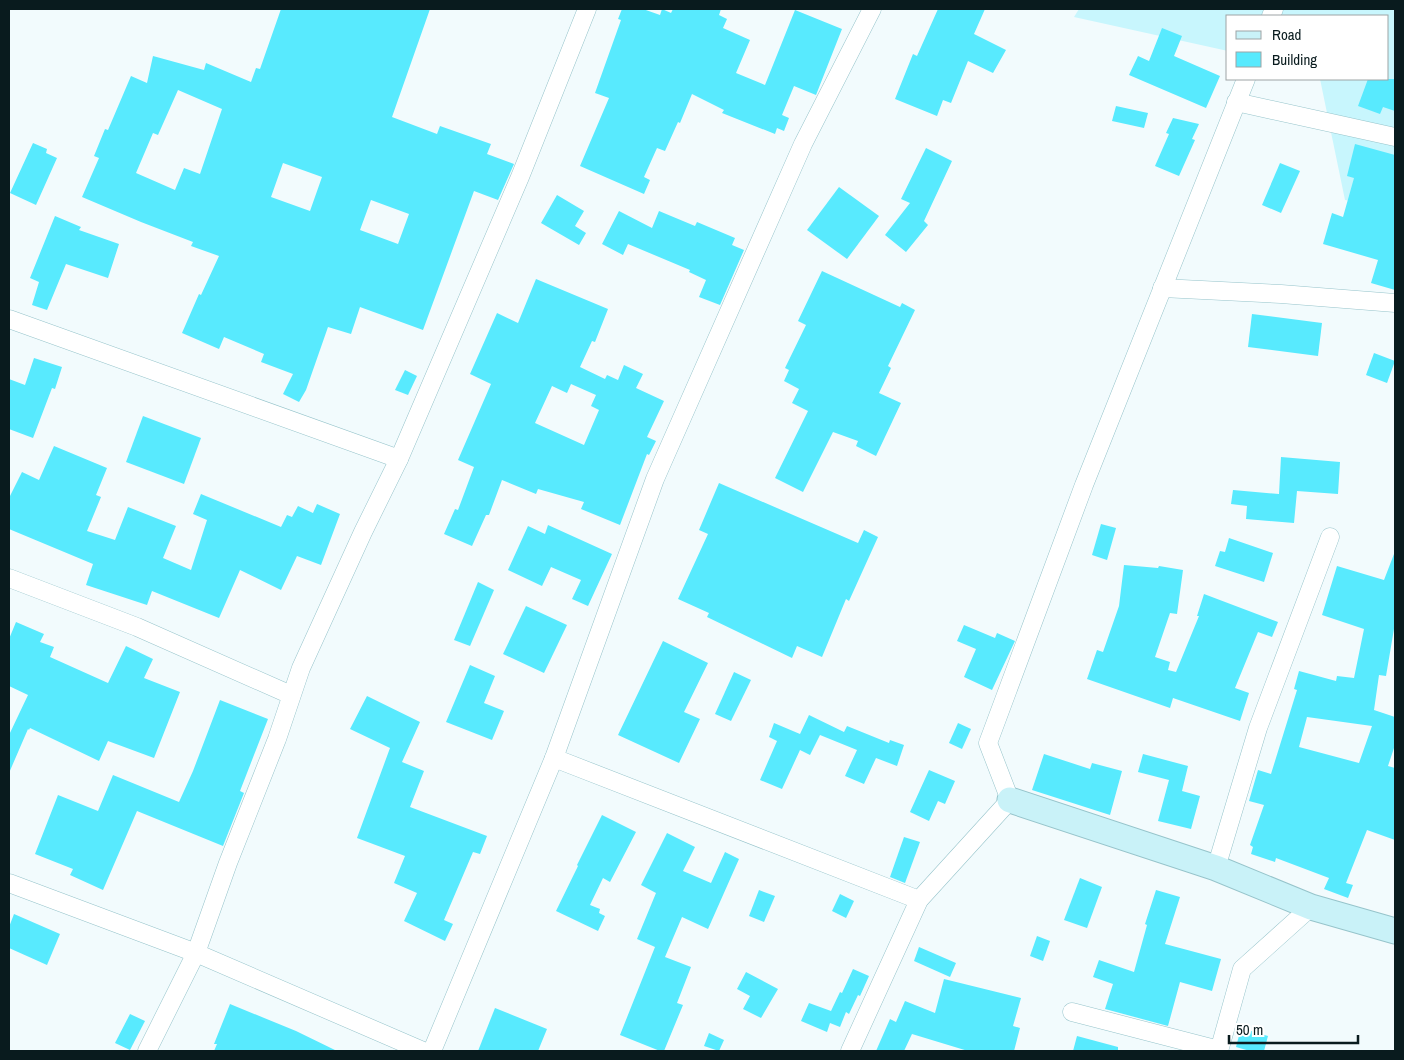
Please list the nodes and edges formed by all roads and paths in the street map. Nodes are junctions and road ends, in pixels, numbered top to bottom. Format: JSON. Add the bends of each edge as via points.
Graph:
{"nodes":[{"id":1,"x":587,"y":9,"type":"edge"},
{"id":2,"x":872,"y":9,"type":"edge"},
{"id":3,"x":1246,"y":80,"type":"edge"},
{"id":4,"x":1236,"y":102,"type":"junction"},
{"id":5,"x":1395,"y":137,"type":"edge"},
{"id":6,"x":1162,"y":288,"type":"junction"},
{"id":7,"x":1395,"y":303,"type":"edge"},
{"id":8,"x":9,"y":319,"type":"edge"},
{"id":9,"x":399,"y":459,"type":"junction"},
{"id":10,"x":1330,"y":537,"type":"dead end"},
{"id":11,"x":9,"y":578,"type":"edge"},
{"id":12,"x":291,"y":695,"type":"junction"},
{"id":13,"x":554,"y":758,"type":"junction"},
{"id":14,"x":1010,"y":800,"type":"junction"},
{"id":15,"x":1216,"y":868,"type":"junction"},
{"id":16,"x":9,"y":883,"type":"edge"},
{"id":17,"x":920,"y":900,"type":"junction"},
{"id":18,"x":1311,"y":907,"type":"junction"},
{"id":19,"x":1395,"y":931,"type":"edge"},
{"id":20,"x":196,"y":953,"type":"junction"},
{"id":21,"x":1072,"y":1012,"type":"dead end"},
{"id":22,"x":147,"y":1051,"type":"edge"},
{"id":23,"x":423,"y":1051,"type":"edge"},
{"id":24,"x":432,"y":1051,"type":"edge"},
{"id":25,"x":850,"y":1051,"type":"edge"},
{"id":26,"x":1219,"y":1051,"type":"edge"}],
"edges":[{"from":1,"to":9,"type":"street","via":[[520,177]]},
{"from":2,"to":13,"type":"street","via":[[803,144],[655,479]]},
{"from":3,"to":4,"type":"street"},
{"from":4,"to":5,"type":"street"},
{"from":4,"to":6,"type":"street"},
{"from":6,"to":7,"type":"street"},
{"from":6,"to":14,"type":"street","via":[[988,743]]},
{"from":8,"to":9,"type":"street"},
{"from":9,"to":12,"type":"street"},
{"from":10,"to":15,"type":"street","via":[[1258,728]]},
{"from":11,"to":12,"type":"street","via":[[137,626]]},
{"from":12,"to":20,"type":"street"},
{"from":13,"to":17,"type":"street"},
{"from":13,"to":24,"type":"street"},
{"from":14,"to":15,"type":"street"},
{"from":14,"to":17,"type":"street"},
{"from":15,"to":18,"type":"street"},
{"from":16,"to":20,"type":"street"},
{"from":17,"to":25,"type":"street"},
{"from":18,"to":19,"type":"street"},
{"from":18,"to":26,"type":"street","via":[[1242,969]]},
{"from":20,"to":22,"type":"street"},
{"from":20,"to":23,"type":"street"},
{"from":21,"to":26,"type":"street"}]}
